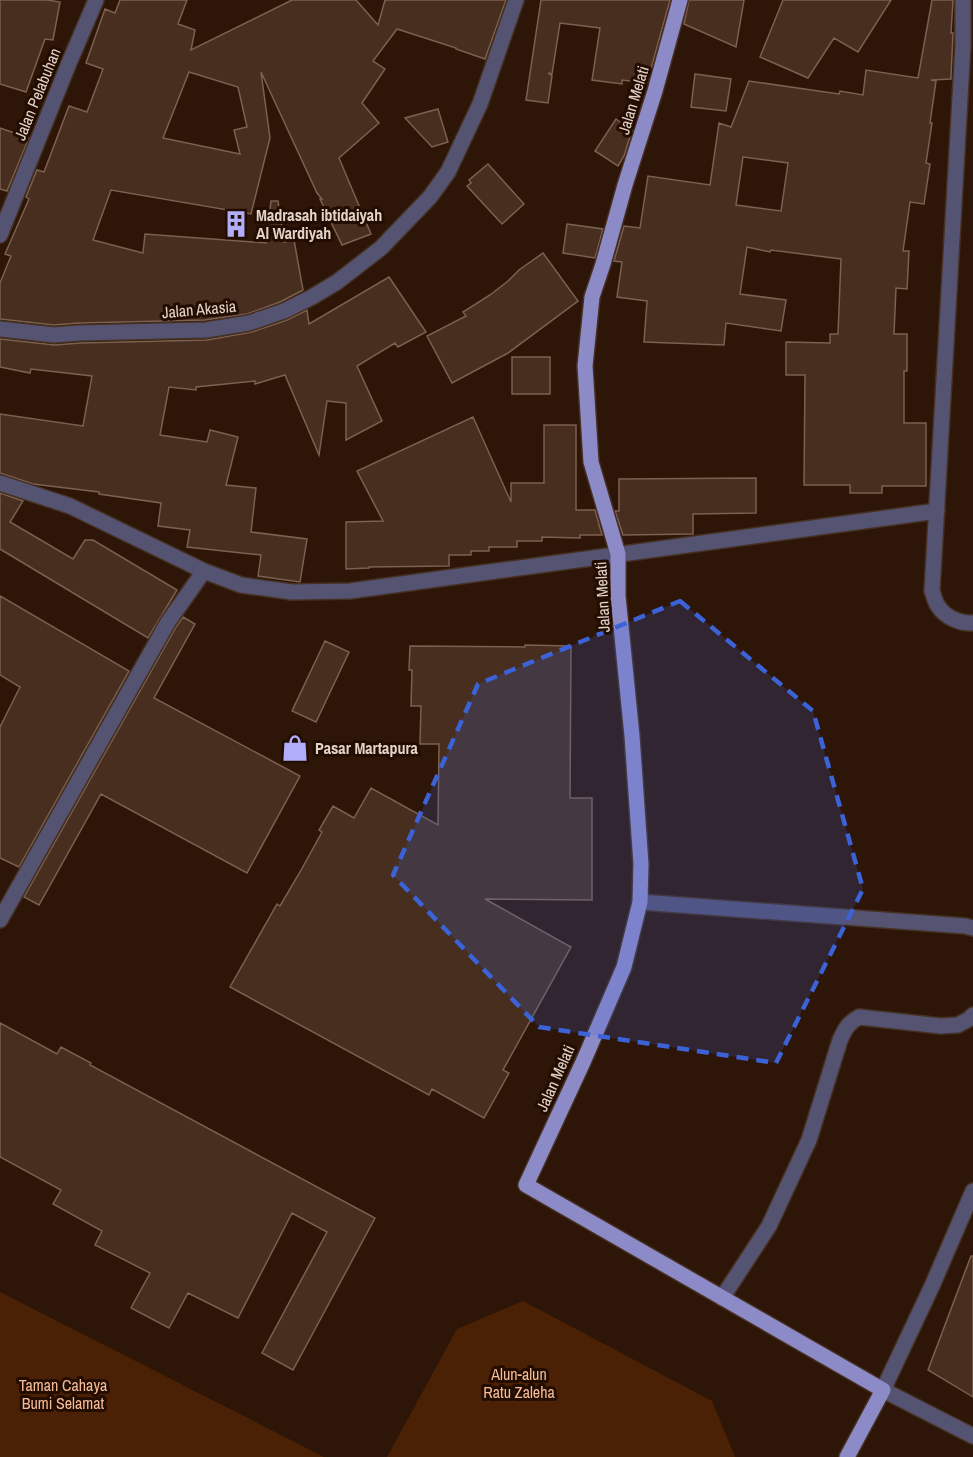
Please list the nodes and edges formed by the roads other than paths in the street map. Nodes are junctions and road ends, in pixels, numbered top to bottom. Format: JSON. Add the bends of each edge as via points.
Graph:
{"nodes":[{"id":1,"x":96,"y":0,"type":"edge"},
{"id":2,"x":516,"y":0,"type":"edge"},
{"id":3,"x":680,"y":0,"type":"edge"},
{"id":4,"x":963,"y":0,"type":"edge"},
{"id":5,"x":0,"y":235,"type":"edge"},
{"id":6,"x":0,"y":329,"type":"edge"},
{"id":7,"x":0,"y":483,"type":"edge"},
{"id":8,"x":937,"y":511,"type":"junction"},
{"id":9,"x":618,"y":554,"type":"junction"},
{"id":10,"x":204,"y":571,"type":"junction"},
{"id":11,"x":973,"y":623,"type":"edge"},
{"id":12,"x":640,"y":902,"type":"junction"},
{"id":13,"x":0,"y":920,"type":"edge"},
{"id":14,"x":973,"y":928,"type":"edge"},
{"id":15,"x":973,"y":1015,"type":"edge"},
{"id":16,"x":973,"y":1191,"type":"edge"},
{"id":17,"x":722,"y":1298,"type":"junction"},
{"id":18,"x":883,"y":1390,"type":"junction"},
{"id":19,"x":973,"y":1436,"type":"edge"},
{"id":20,"x":848,"y":1457,"type":"edge"}],
"edges":[{"from":1,"to":5,"type":"street","name":"Jalan Pelabuhan"},
{"from":2,"to":6,"type":"street","name":"Jalan Akasia","via":[[480,104],[447,172],[430,197],[381,248],[336,282],[284,311],[249,323],[206,330],[54,335]]},
{"from":3,"to":9,"type":"main road","name":"Jalan Melati","via":[[592,297],[585,366],[591,462]]},
{"from":4,"to":8,"type":"street"},
{"from":7,"to":10,"type":"street","via":[[70,506]]},
{"from":8,"to":9,"type":"street"},
{"from":8,"to":11,"type":"street","via":[[932,591],[938,606],[949,617]]},
{"from":9,"to":10,"type":"street","via":[[350,591],[292,592],[241,585]]},
{"from":9,"to":12,"type":"main road","name":"Jalan Melati","via":[[618,596],[641,864]]},
{"from":10,"to":13,"type":"street","via":[[168,622]]},
{"from":12,"to":14,"type":"street"},
{"from":12,"to":17,"type":"main road","name":"Jalan Melati","via":[[624,967],[526,1185]]},
{"from":15,"to":17,"type":"street","via":[[958,1025],[941,1026],[859,1017],[851,1021],[840,1040],[809,1140],[769,1226]]},
{"from":16,"to":18,"type":"street"},
{"from":17,"to":18,"type":"main road"},
{"from":18,"to":19,"type":"street"},
{"from":18,"to":20,"type":"main road"}]}
